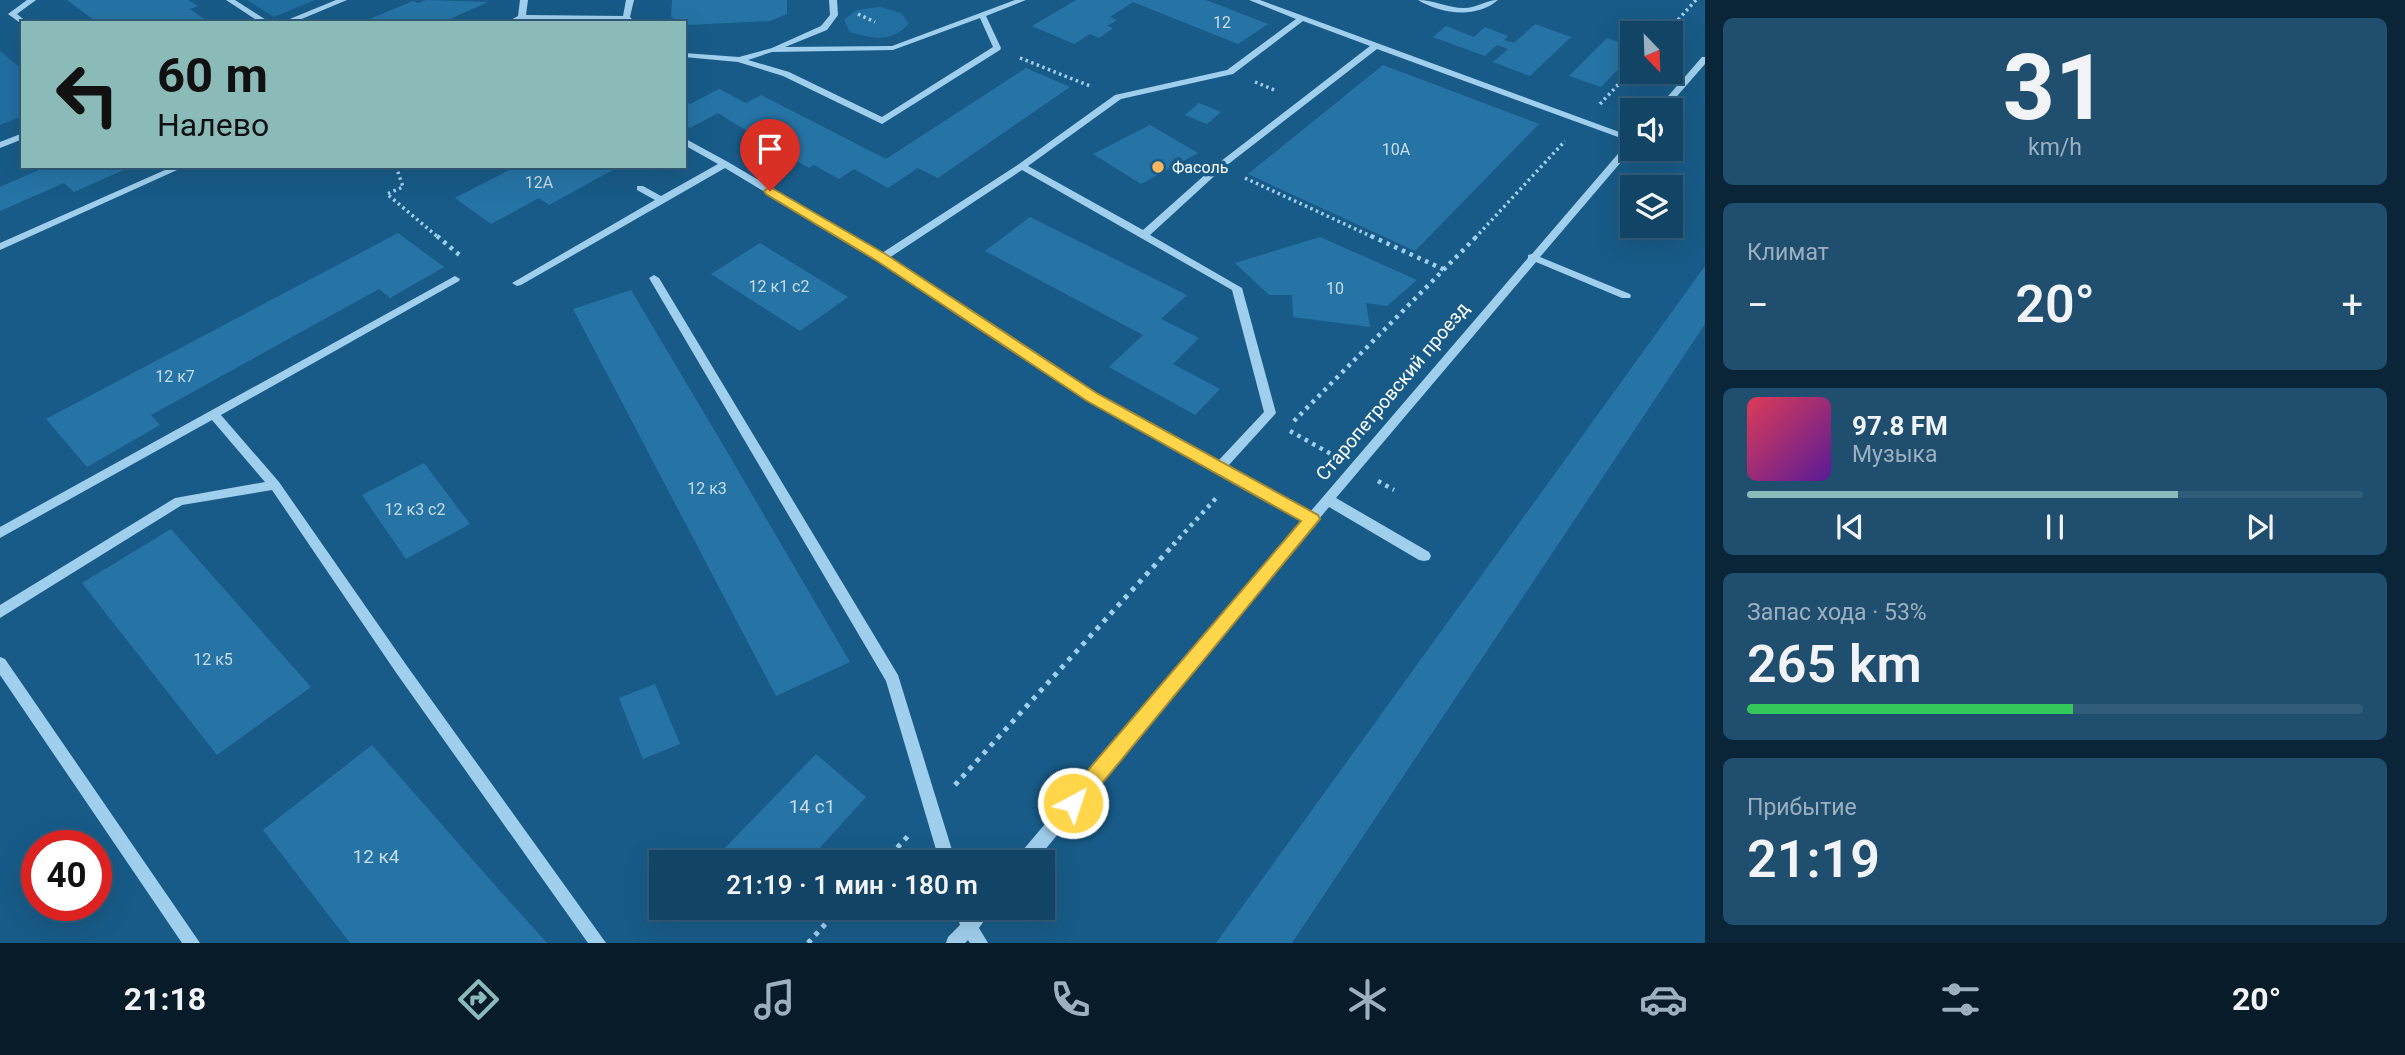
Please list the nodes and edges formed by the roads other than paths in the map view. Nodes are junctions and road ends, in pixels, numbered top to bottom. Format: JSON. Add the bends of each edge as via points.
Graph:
{"nodes":[{"id":1,"x":32,"y":0,"type":"edge"},
{"id":2,"x":230,"y":0,"type":"edge"},
{"id":3,"x":344,"y":0,"type":"edge"},
{"id":4,"x":524,"y":0,"type":"edge"},
{"id":5,"x":630,"y":0,"type":"edge"},
{"id":6,"x":833,"y":0,"type":"edge"},
{"id":7,"x":1022,"y":0,"type":"edge"},
{"id":8,"x":1253,"y":0,"type":"edge"},
{"id":9,"x":1422,"y":0,"type":"edge"},
{"id":10,"x":1493,"y":0,"type":"edge"},
{"id":11,"x":522,"y":17,"type":"junction"},
{"id":12,"x":982,"y":17,"type":"junction"},
{"id":13,"x":1301,"y":19,"type":"junction"},
{"id":14,"x":629,"y":20,"type":"edge"},
{"id":15,"x":21,"y":21,"type":"edge"},
{"id":16,"x":264,"y":21,"type":"edge"},
{"id":17,"x":290,"y":21,"type":"edge"},
{"id":18,"x":513,"y":21,"type":"edge"},
{"id":19,"x":1377,"y":46,"type":"junction"},
{"id":20,"x":771,"y":50,"type":"junction"},
{"id":21,"x":686,"y":55,"type":"edge"},
{"id":22,"x":1705,"y":59,"type":"edge"},
{"id":23,"x":739,"y":60,"type":"junction"},
{"id":24,"x":1524,"y":85,"type":"dead end"},
{"id":25,"x":1514,"y":95,"type":"junction"},
{"id":26,"x":1671,"y":98,"type":"edge"},
{"id":27,"x":1620,"y":136,"type":"edge"},
{"id":28,"x":21,"y":137,"type":"edge"},
{"id":29,"x":686,"y":142,"type":"edge"},
{"id":30,"x":0,"y":145,"type":"edge"},
{"id":31,"x":1620,"y":156,"type":"edge"},
{"id":32,"x":725,"y":164,"type":"junction"},
{"id":33,"x":1023,"y":166,"type":"junction"},
{"id":34,"x":178,"y":168,"type":"edge"},
{"id":35,"x":640,"y":188,"type":"dead end"},
{"id":36,"x":661,"y":200,"type":"junction"},
{"id":37,"x":1144,"y":235,"type":"junction"},
{"id":38,"x":0,"y":247,"type":"edge"},
{"id":39,"x":1532,"y":257,"type":"junction"},
{"id":40,"x":882,"y":258,"type":"junction"},
{"id":41,"x":456,"y":278,"type":"dead end"},
{"id":42,"x":654,"y":278,"type":"dead end"},
{"id":43,"x":517,"y":283,"type":"dead end"},
{"id":44,"x":1626,"y":296,"type":"dead end"},
{"id":45,"x":214,"y":415,"type":"junction"},
{"id":46,"x":1219,"y":468,"type":"junction"},
{"id":47,"x":275,"y":485,"type":"junction"},
{"id":48,"x":1328,"y":500,"type":"junction"},
{"id":49,"x":1312,"y":519,"type":"junction"},
{"id":50,"x":0,"y":533,"type":"edge"},
{"id":51,"x":1424,"y":556,"type":"dead end"},
{"id":52,"x":0,"y":612,"type":"edge"},
{"id":53,"x":0,"y":663,"type":"edge"},
{"id":54,"x":944,"y":850,"type":"edge"},
{"id":55,"x":1034,"y":850,"type":"edge"},
{"id":56,"x":966,"y":920,"type":"edge"},
{"id":57,"x":975,"y":920,"type":"edge"},
{"id":58,"x":969,"y":927,"type":"junction"},
{"id":59,"x":192,"y":943,"type":"edge"},
{"id":60,"x":598,"y":943,"type":"edge"},
{"id":61,"x":954,"y":943,"type":"edge"},
{"id":62,"x":980,"y":943,"type":"edge"}],
"edges":[{"from":1,"to":15,"type":"street","via":[[12,14]]},
{"from":2,"to":16,"type":"street"},
{"from":3,"to":17,"type":"street"},
{"from":4,"to":11,"type":"street"},
{"from":5,"to":14,"type":"lane"},
{"from":6,"to":20,"type":"street","via":[[834,15],[824,28]]},
{"from":7,"to":12,"type":"street"},
{"from":8,"to":13,"type":"street"},
{"from":9,"to":10,"type":"lane","via":[[1468,11]]},
{"from":11,"to":14,"type":"street"},
{"from":11,"to":18,"type":"street"},
{"from":12,"to":20,"type":"street","via":[[893,48]]},
{"from":12,"to":23,"type":"street","via":[[997,48],[882,121],[786,74]]},
{"from":13,"to":19,"type":"street"},
{"from":13,"to":33,"type":"street","via":[[1230,72],[1118,97]]},
{"from":19,"to":25,"type":"street"},
{"from":19,"to":37,"type":"lane","via":[[1219,167]]},
{"from":20,"to":23,"type":"street"},
{"from":21,"to":23,"type":"street"},
{"from":22,"to":26,"type":"street"},
{"from":24,"to":25,"type":"lane"},
{"from":25,"to":27,"type":"street"},
{"from":28,"to":30,"type":"street"},
{"from":29,"to":32,"type":"street"},
{"from":31,"to":39,"type":"street","name":"Старопетровский проезд"},
{"from":32,"to":36,"type":"street"},
{"from":32,"to":40,"type":"street"},
{"from":33,"to":37,"type":"street"},
{"from":33,"to":40,"type":"street"},
{"from":34,"to":38,"type":"street"},
{"from":35,"to":36,"type":"street"},
{"from":36,"to":43,"type":"street"},
{"from":37,"to":46,"type":"street","via":[[1237,288],[1270,412]]},
{"from":39,"to":44,"type":"street"},
{"from":39,"to":48,"type":"street","name":"Старопетровский проезд"},
{"from":40,"to":46,"type":"street","via":[[1093,397]]},
{"from":41,"to":45,"type":"street"},
{"from":42,"to":54,"type":"street","via":[[893,679]]},
{"from":45,"to":47,"type":"street"},
{"from":45,"to":50,"type":"street"},
{"from":46,"to":49,"type":"street"},
{"from":47,"to":52,"type":"street","via":[[179,501]]},
{"from":47,"to":60,"type":"street"},
{"from":48,"to":49,"type":"street","name":"Старопетровский проезд"},
{"from":48,"to":51,"type":"street"},
{"from":49,"to":55,"type":"street","name":"Старопетровский проезд"},
{"from":53,"to":59,"type":"street"},
{"from":56,"to":58,"type":"street"},
{"from":57,"to":58,"type":"street"},
{"from":58,"to":61,"type":"street"},
{"from":58,"to":62,"type":"street"}]}
